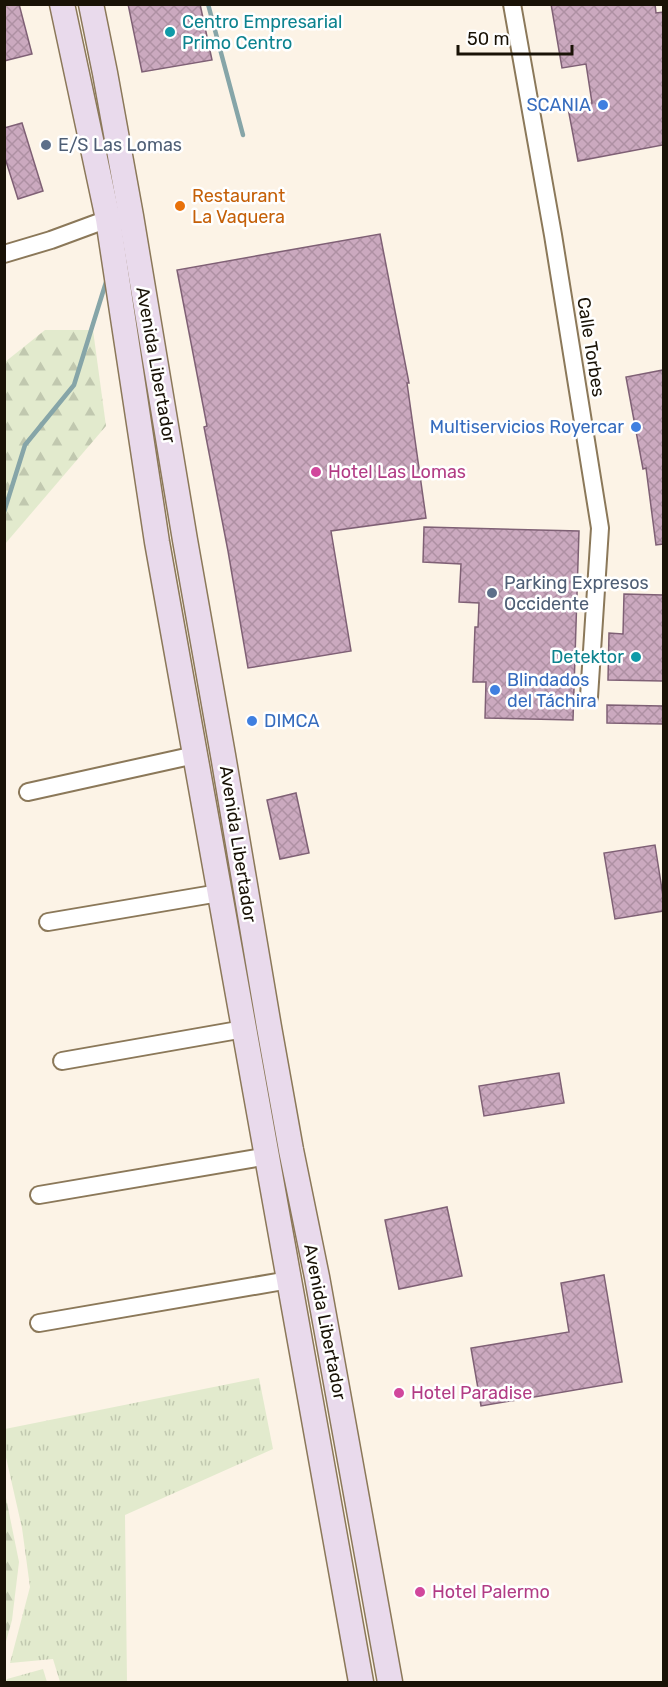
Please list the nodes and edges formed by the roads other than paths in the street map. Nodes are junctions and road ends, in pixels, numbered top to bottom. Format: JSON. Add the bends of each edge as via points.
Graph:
{"nodes":[{"id":1,"x":62,"y":4,"type":"edge"},
{"id":2,"x":91,"y":4,"type":"edge"},
{"id":3,"x":512,"y":4,"type":"edge"},
{"id":4,"x":131,"y":216,"type":"junction"},
{"id":5,"x":108,"y":219,"type":"junction"},
{"id":6,"x":4,"y":254,"type":"edge"},
{"id":7,"x":589,"y":697,"type":"dead end"},
{"id":8,"x":195,"y":755,"type":"junction"},
{"id":9,"x":28,"y":792,"type":"dead end"},
{"id":10,"x":219,"y":893,"type":"junction"},
{"id":11,"x":48,"y":922,"type":"dead end"},
{"id":12,"x":244,"y":1029,"type":"junction"},
{"id":13,"x":62,"y":1061,"type":"dead end"},
{"id":14,"x":268,"y":1156,"type":"junction"},
{"id":15,"x":39,"y":1195,"type":"dead end"},
{"id":16,"x":289,"y":1280,"type":"junction"},
{"id":17,"x":39,"y":1323,"type":"dead end"},
{"id":18,"x":361,"y":1683,"type":"edge"},
{"id":19,"x":390,"y":1683,"type":"edge"}],
"edges":[{"from":1,"to":5,"type":"main road","name":"Avenida Libertador"},
{"from":2,"to":4,"type":"main road","name":"Avenida Libertador"},
{"from":3,"to":7,"type":"street","name":"Calle Torbes","via":[[554,235],[600,528]]},
{"from":4,"to":5,"type":"street"},
{"from":4,"to":19,"type":"main road","name":"Avenida Libertador","via":[[271,1038]]},
{"from":5,"to":6,"type":"street"},
{"from":5,"to":8,"type":"main road","name":"Avenida Libertador","via":[[157,542]]},
{"from":8,"to":9,"type":"street"},
{"from":8,"to":10,"type":"main road","name":"Avenida Libertador"},
{"from":10,"to":11,"type":"street"},
{"from":10,"to":12,"type":"main road","name":"Avenida Libertador"},
{"from":12,"to":13,"type":"street"},
{"from":12,"to":14,"type":"main road","name":"Avenida Libertador"},
{"from":14,"to":15,"type":"street"},
{"from":14,"to":16,"type":"main road","name":"Avenida Libertador"},
{"from":16,"to":17,"type":"street"},
{"from":16,"to":18,"type":"main road","name":"Avenida Libertador"}]}
